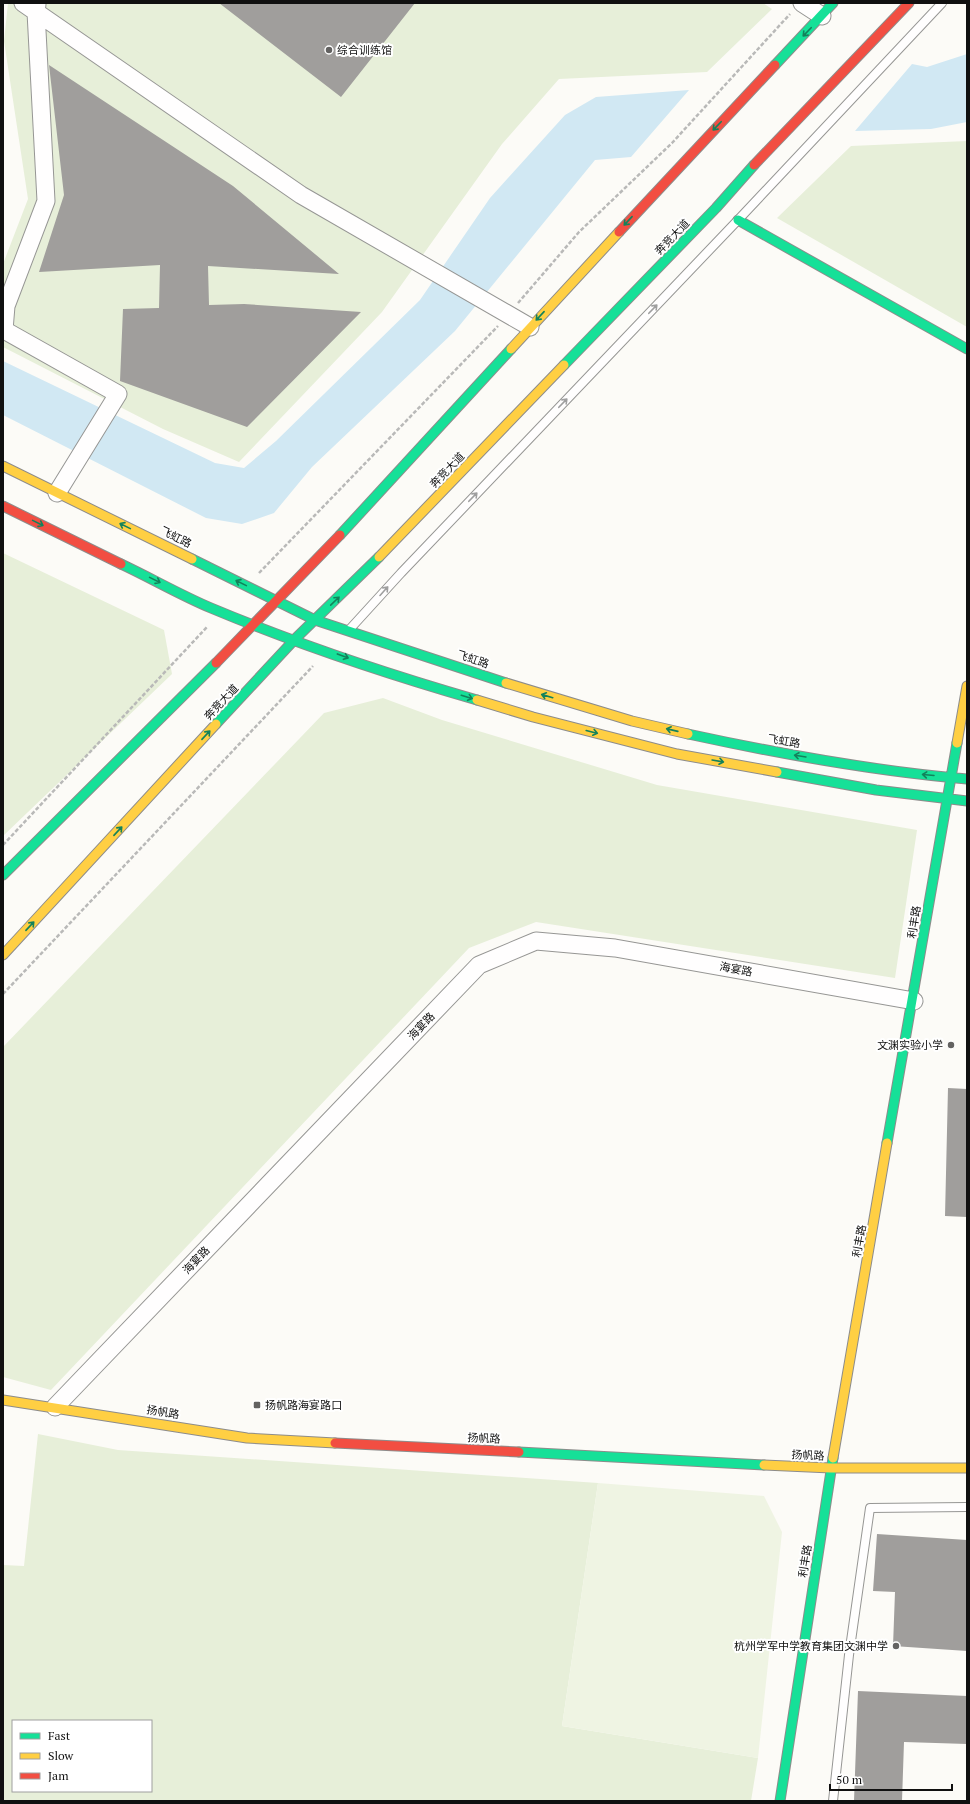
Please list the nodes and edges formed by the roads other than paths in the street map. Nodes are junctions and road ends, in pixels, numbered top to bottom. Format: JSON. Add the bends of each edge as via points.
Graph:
{"nodes":[{"id":1,"x":833,"y":3,"type":"edge"},
{"id":2,"x":909,"y":3,"type":"edge"},
{"id":3,"x":942,"y":3,"type":"edge"},
{"id":4,"x":32,"y":6,"type":"edge"},
{"id":5,"x":798,"y":6,"type":"edge"},
{"id":6,"x":822,"y":16,"type":"junction"},
{"id":7,"x":738,"y":220,"type":"junction"},
{"id":8,"x":530,"y":327,"type":"junction"},
{"id":9,"x":967,"y":349,"type":"edge"},
{"id":10,"x":3,"y":466,"type":"edge"},
{"id":11,"x":57,"y":493,"type":"junction"},
{"id":12,"x":3,"y":506,"type":"edge"},
{"id":13,"x":276,"y":600,"type":"junction"},
{"id":14,"x":315,"y":620,"type":"junction"},
{"id":15,"x":254,"y":625,"type":"junction"},
{"id":16,"x":349,"y":631,"type":"junction"},
{"id":17,"x":296,"y":638,"type":"junction"},
{"id":18,"x":967,"y":686,"type":"edge"},
{"id":19,"x":952,"y":777,"type":"junction"},
{"id":20,"x":967,"y":779,"type":"edge"},
{"id":21,"x":946,"y":800,"type":"junction"},
{"id":22,"x":967,"y":801,"type":"edge"},
{"id":23,"x":3,"y":875,"type":"edge"},
{"id":24,"x":3,"y":954,"type":"edge"},
{"id":25,"x":914,"y":1000,"type":"junction"},
{"id":26,"x":3,"y":1400,"type":"edge"},
{"id":27,"x":55,"y":1407,"type":"junction"},
{"id":28,"x":831,"y":1468,"type":"junction"},
{"id":29,"x":967,"y":1468,"type":"edge"},
{"id":30,"x":967,"y":1507,"type":"edge"},
{"id":31,"x":780,"y":1801,"type":"edge"},
{"id":32,"x":833,"y":1801,"type":"edge"}],
"edges":[{"from":1,"to":6,"type":"main road"},
{"from":14,"to":2,"type":"main road","name":"奔竞大道","one_way":true,"via":[[408,528],[711,214],[749,170]]},
{"from":3,"to":7,"type":"lane"},
{"from":4,"to":8,"type":"street","via":[[301,195]]},
{"from":4,"to":11,"type":"street","via":[[46,201],[6,306],[4,330],[118,394]]},
{"from":5,"to":6,"type":"street"},
{"from":6,"to":8,"type":"main road","one_way":true},
{"from":7,"to":9,"type":"main road"},
{"from":16,"to":7,"type":"lane","one_way":true,"via":[[401,573]]},
{"from":8,"to":13,"type":"main road","via":[[354,520]]},
{"from":10,"to":11,"type":"main road","name":"飞虹路"},
{"from":13,"to":11,"type":"main road","name":"飞虹路","one_way":true},
{"from":12,"to":15,"type":"main road","one_way":true,"via":[[221,612]]},
{"from":13,"to":14,"type":"main road","name":"飞虹路"},
{"from":13,"to":15,"type":"main road"},
{"from":14,"to":16,"type":"main road","name":"飞虹路"},
{"from":14,"to":17,"type":"main road","name":"奔竞大道"},
{"from":15,"to":17,"type":"main road"},
{"from":15,"to":23,"type":"main road"},
{"from":19,"to":16,"type":"main road","name":"飞虹路","one_way":true,"via":[[907,774],[757,749],[632,721],[529,691]]},
{"from":17,"to":21,"type":"main road","one_way":true,"via":[[412,681],[525,715],[677,754]]},
{"from":24,"to":17,"type":"main road","name":"奔竞大道","one_way":true},
{"from":18,"to":19,"type":"main road","name":"利丰路"},
{"from":19,"to":20,"type":"main road","name":"飞虹路"},
{"from":19,"to":21,"type":"main road","name":"利丰路"},
{"from":21,"to":22,"type":"main road"},
{"from":21,"to":25,"type":"main road","name":"利丰路"},
{"from":25,"to":27,"type":"street","name":"海宴路","via":[[616,948],[536,941],[479,965]]},
{"from":25,"to":28,"type":"main road","name":"利丰路"},
{"from":26,"to":27,"type":"main road","name":"扬帆路"},
{"from":27,"to":28,"type":"main road","name":"扬帆路","via":[[247,1438]]},
{"from":28,"to":29,"type":"main road","name":"扬帆路"},
{"from":28,"to":31,"type":"main road","name":"利丰路"},
{"from":30,"to":32,"type":"lane","via":[[870,1508],[849,1655]]}]}
